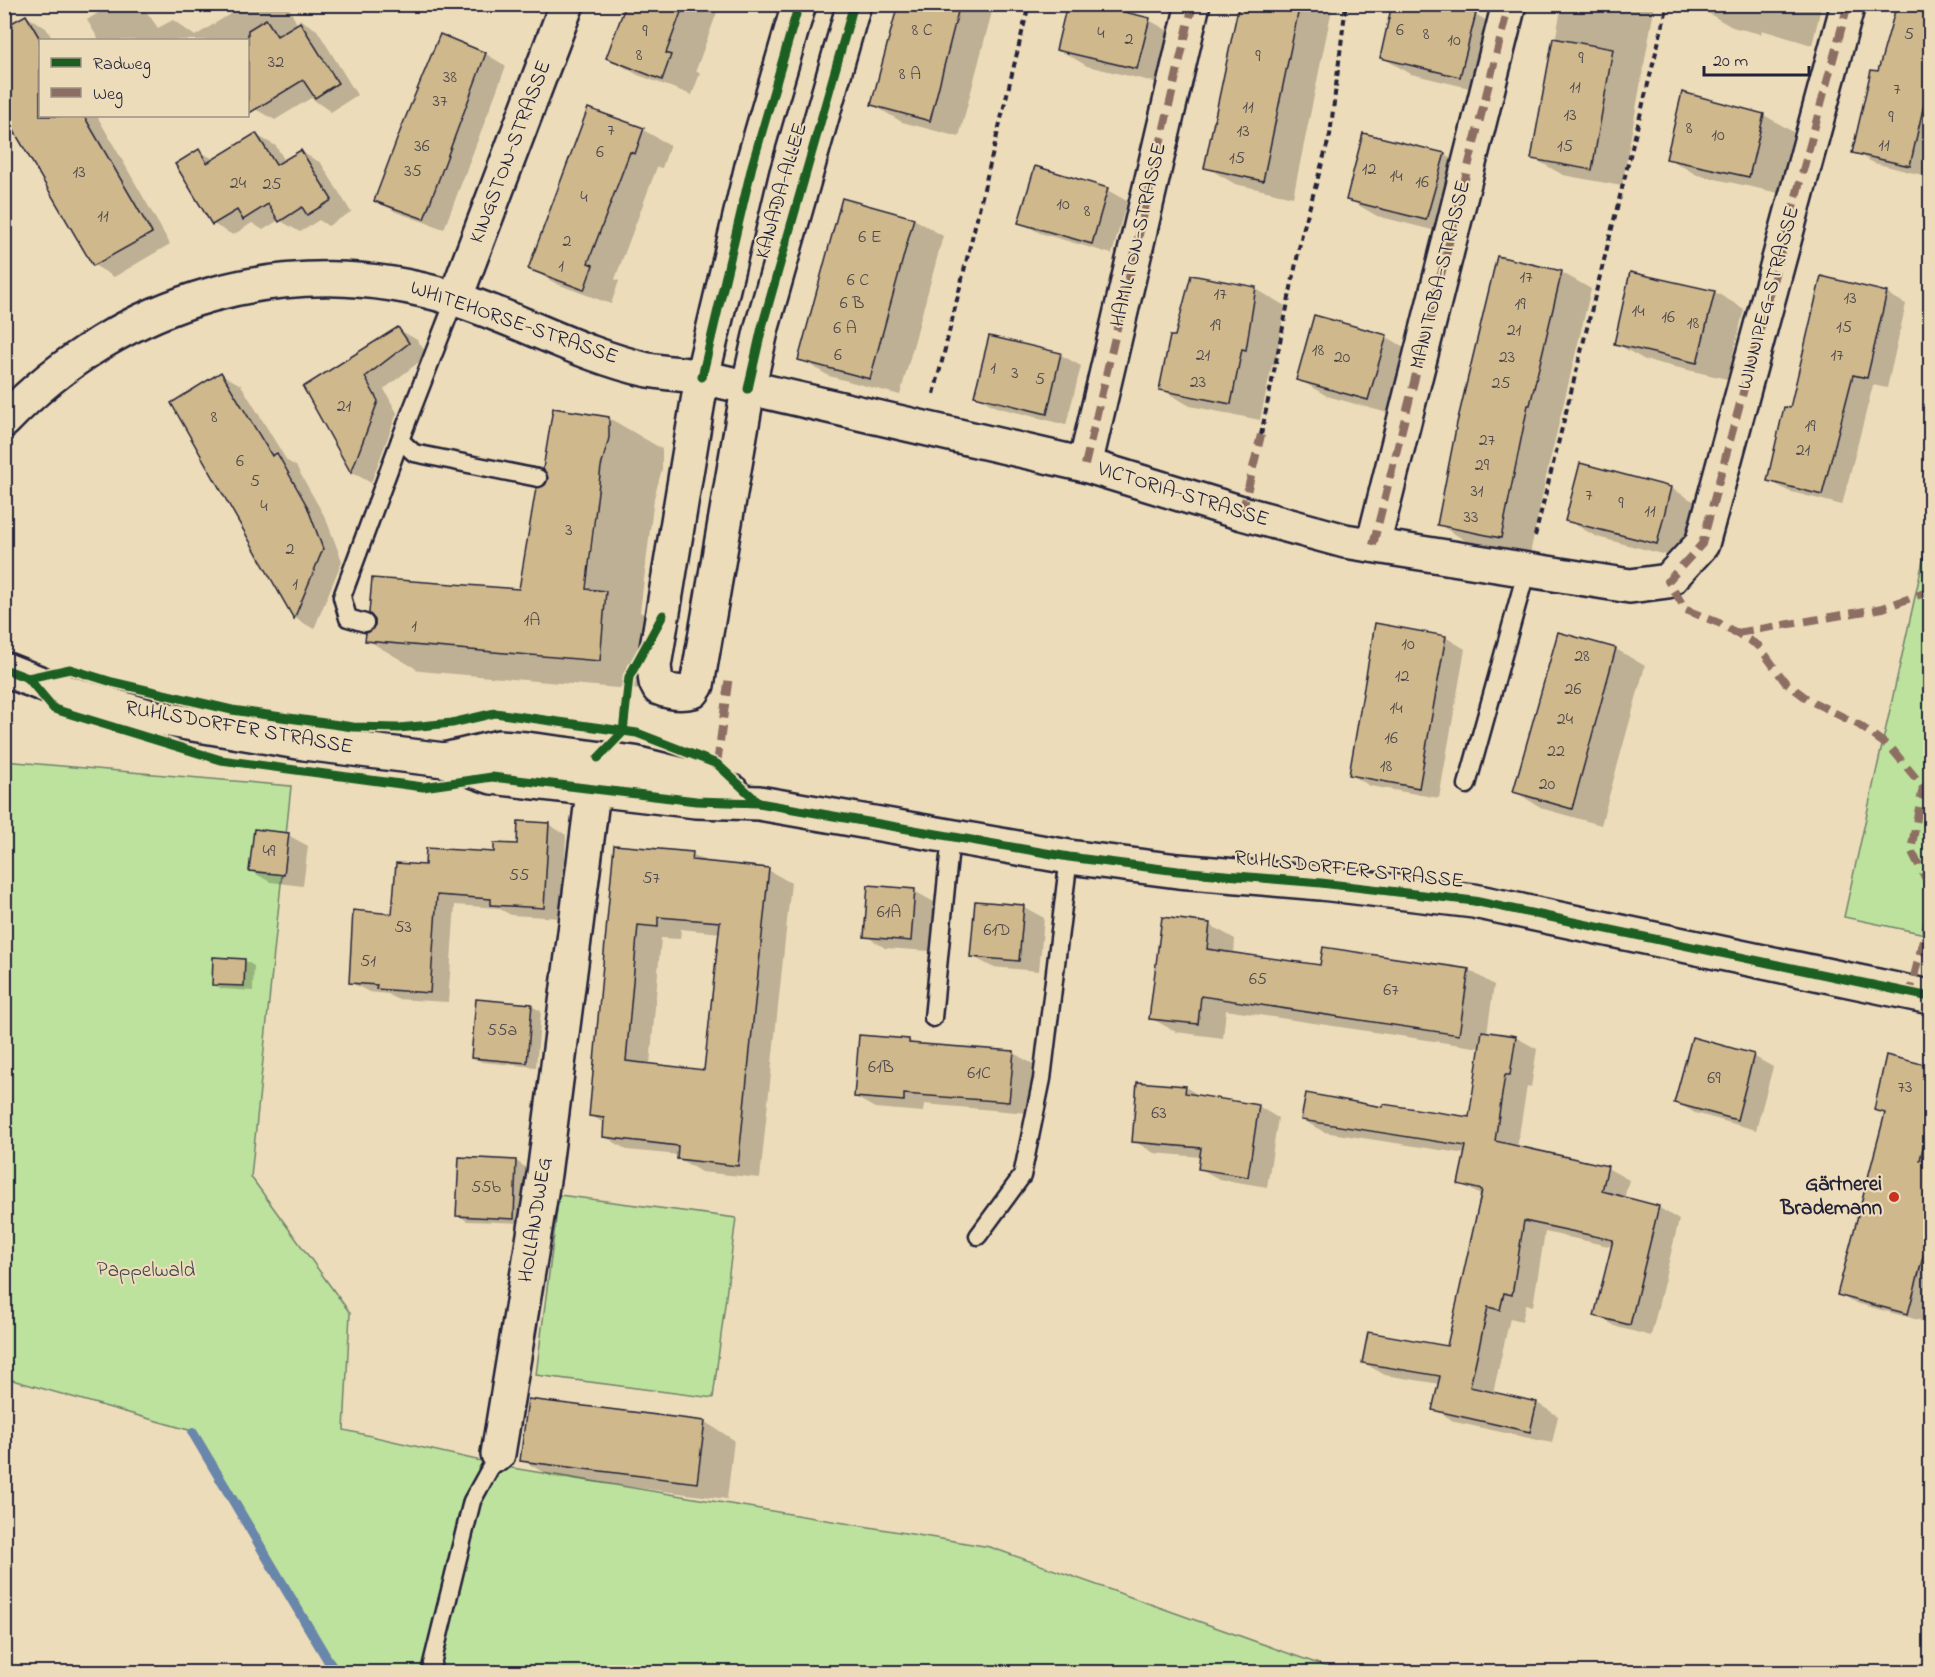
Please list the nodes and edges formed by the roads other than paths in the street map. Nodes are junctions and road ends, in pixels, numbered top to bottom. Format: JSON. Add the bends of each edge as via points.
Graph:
{"nodes":[{"id":1,"x":567,"y":4,"type":"edge"},
{"id":2,"x":799,"y":4,"type":"edge"},
{"id":3,"x":854,"y":4,"type":"edge"},
{"id":4,"x":1193,"y":4,"type":"edge"},
{"id":5,"x":1509,"y":4,"type":"edge"},
{"id":6,"x":1848,"y":4,"type":"edge"},
{"id":7,"x":455,"y":298,"type":"junction"},
{"id":8,"x":702,"y":377,"type":"junction"},
{"id":9,"x":748,"y":389,"type":"junction"},
{"id":10,"x":4,"y":421,"type":"edge"},
{"id":11,"x":399,"y":440,"type":"junction"},
{"id":12,"x":1085,"y":465,"type":"junction"},
{"id":13,"x":538,"y":478,"type":"dead end"},
{"id":14,"x":1373,"y":545,"type":"junction"},
{"id":15,"x":1527,"y":569,"type":"junction"},
{"id":16,"x":1668,"y":581,"type":"joint"},
{"id":17,"x":365,"y":623,"type":"dead end"},
{"id":18,"x":4,"y":669,"type":"edge"},
{"id":19,"x":596,"y":773,"type":"junction"},
{"id":20,"x":1467,"y":784,"type":"dead end"},
{"id":21,"x":951,"y":836,"type":"junction"},
{"id":22,"x":1069,"y":856,"type":"junction"},
{"id":23,"x":1930,"y":997,"type":"edge"},
{"id":24,"x":933,"y":1018,"type":"dead end"},
{"id":25,"x":978,"y":1236,"type":"dead end"},
{"id":26,"x":498,"y":1454,"type":"joint"},
{"id":27,"x":430,"y":1672,"type":"edge"}],
"edges":[{"from":1,"to":7,"type":"street","name":"KINGSTON-STRASSE"},
{"from":2,"to":8,"type":"street","name":"KANADA-ALLEE","via":[[752,166]]},
{"from":3,"to":9,"type":"street","name":"KANADA-ALLEE"},
{"from":4,"to":12,"type":"street","name":"HAMILTON-STRASSE"},
{"from":5,"to":14,"type":"street","name":"MANITOBA-STRASSE"},
{"from":6,"to":16,"type":"street","name":"WINNIPEG-STRASSE","via":[[1702,543]]},
{"from":7,"to":8,"type":"street","name":"WHITEHORSE-STRASSE","via":[[648,369]]},
{"from":7,"to":10,"type":"street","name":"WHITEHORSE-STRASSE","via":[[402,284],[350,278],[238,286],[140,319],[96,346]]},
{"from":7,"to":11,"type":"lane"},
{"from":8,"to":9,"type":"street","name":"VICTORIA-STRASSE"},
{"from":8,"to":9,"type":"street","name":"KANADA-ALLEE","via":[[654,666],[656,682],[669,692],[682,694],[693,691],[697,685]]},
{"from":9,"to":12,"type":"street","name":"VICTORIA-STRASSE"},
{"from":11,"to":13,"type":"lane","via":[[414,453]]},
{"from":11,"to":17,"type":"lane","via":[[342,597],[348,618]]},
{"from":12,"to":14,"type":"street","name":"VICTORIA-STRASSE","via":[[1242,513]]},
{"from":14,"to":15,"type":"street","name":"VICTORIA-STRASSE"},
{"from":15,"to":16,"type":"street","name":"VICTORIA-STRASSE","via":[[1630,586]]},
{"from":15,"to":20,"type":"lane"},
{"from":18,"to":19,"type":"street","name":"RUHLSDORFER STRASSE","via":[[52,688],[152,717],[304,743],[444,760],[492,777]]},
{"from":19,"to":21,"type":"street","name":"RUHLSDORFER STRASSE","via":[[696,801],[759,803]]},
{"from":19,"to":26,"type":"street","name":"HOLLANDWEG","via":[[544,1174]]},
{"from":21,"to":22,"type":"street","name":"RUHLSDORFER STRASSE"},
{"from":21,"to":24,"type":"lane"},
{"from":22,"to":23,"type":"street","name":"RUHLSDORFER STRASSE","via":[[1474,901]]},
{"from":22,"to":25,"type":"lane","via":[[1042,1079],[1022,1176]]},
{"from":26,"to":27,"type":"lane","name":"HOLLANDWEG","via":[[472,1501]]}]}
